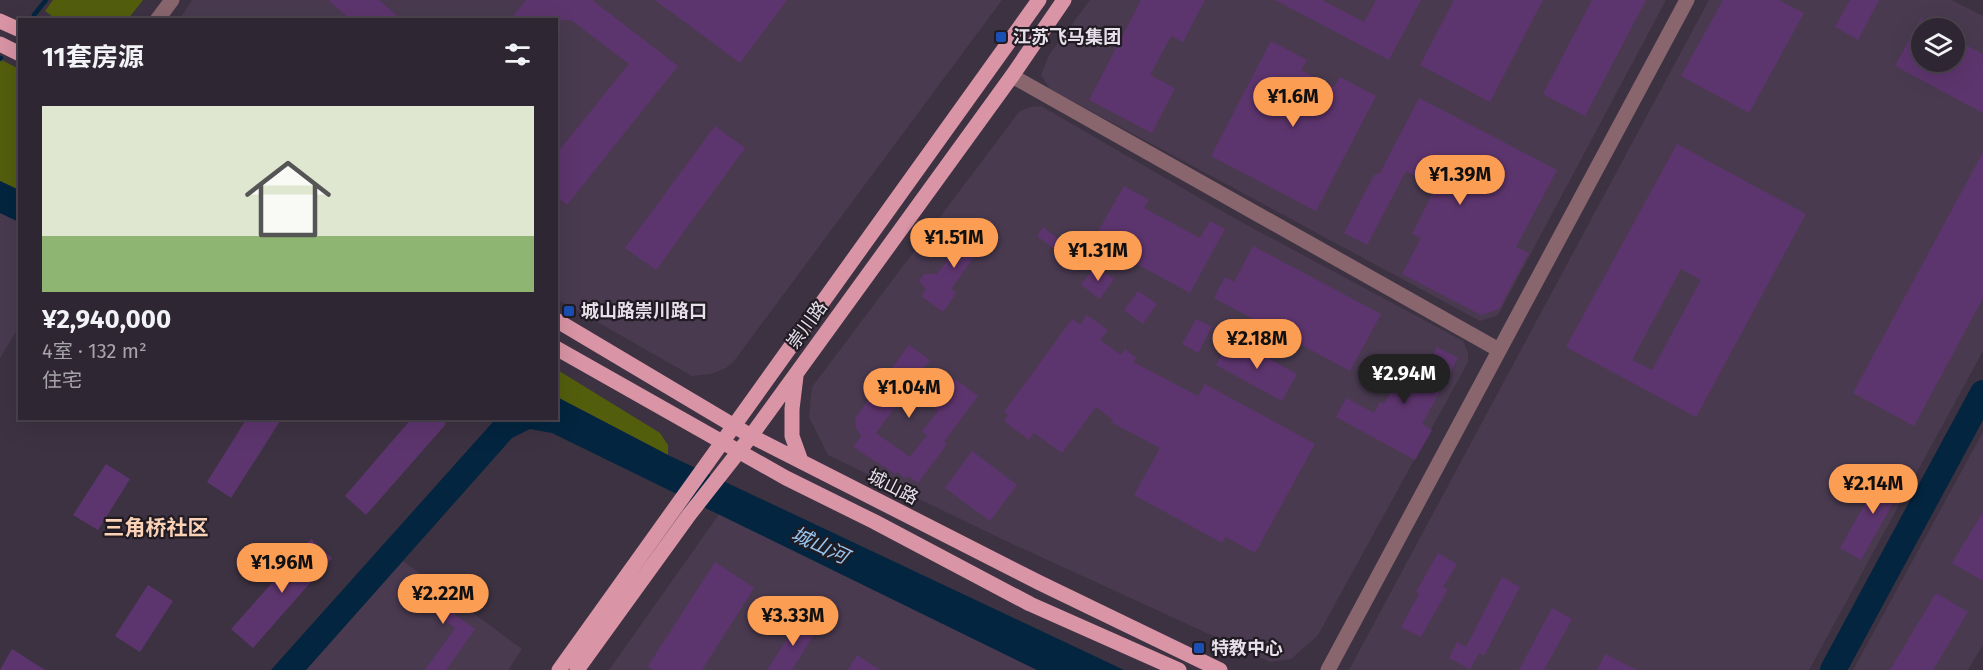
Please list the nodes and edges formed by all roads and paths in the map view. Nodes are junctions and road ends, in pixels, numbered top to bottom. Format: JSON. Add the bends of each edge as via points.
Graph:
{"nodes":[{"id":1,"x":172,"y":0,"type":"edge"},
{"id":2,"x":1040,"y":0,"type":"edge"},
{"id":3,"x":1064,"y":0,"type":"edge"},
{"id":4,"x":1687,"y":0,"type":"edge"},
{"id":5,"x":158,"y":18,"type":"edge"},
{"id":6,"x":0,"y":21,"type":"edge"},
{"id":7,"x":18,"y":29,"type":"edge"},
{"id":8,"x":0,"y":44,"type":"edge"},
{"id":9,"x":18,"y":53,"type":"edge"},
{"id":10,"x":1012,"y":76,"type":"junction"},
{"id":11,"x":558,"y":322,"type":"edge"},
{"id":12,"x":558,"y":349,"type":"edge"},
{"id":13,"x":1499,"y":350,"type":"junction"},
{"id":14,"x":797,"y":373,"type":"junction"},
{"id":15,"x":734,"y":426,"type":"junction"},
{"id":16,"x":752,"y":436,"type":"junction"},
{"id":17,"x":723,"y":443,"type":"junction"},
{"id":18,"x":739,"y":452,"type":"junction"},
{"id":19,"x":801,"y":461,"type":"junction"},
{"id":20,"x":683,"y":511,"type":"junction"},
{"id":21,"x":559,"y":670,"type":"edge"},
{"id":22,"x":577,"y":670,"type":"edge"},
{"id":23,"x":1179,"y":670,"type":"edge"},
{"id":24,"x":1220,"y":670,"type":"edge"},
{"id":25,"x":1328,"y":670,"type":"edge"}],
"edges":[{"from":1,"to":5,"type":"street"},
{"from":2,"to":15,"type":"main road","name":"崇川路"},
{"from":3,"to":10,"type":"main road","name":"崇川路"},
{"from":4,"to":13,"type":"street"},
{"from":6,"to":7,"type":"main road"},
{"from":8,"to":9,"type":"main road"},
{"from":10,"to":13,"type":"street"},
{"from":10,"to":14,"type":"main road","name":"崇川路"},
{"from":11,"to":15,"type":"main road","name":"城山路"},
{"from":12,"to":17,"type":"main road"},
{"from":13,"to":25,"type":"street"},
{"from":14,"to":16,"type":"main road","name":"崇川路"},
{"from":14,"to":19,"type":"main road","via":[[792,436]]},
{"from":15,"to":16,"type":"main road","name":"城山路"},
{"from":15,"to":17,"type":"main road","name":"崇川路"},
{"from":16,"to":18,"type":"main road","name":"崇川路"},
{"from":16,"to":19,"type":"main road","name":"城山路"},
{"from":17,"to":18,"type":"main road"},
{"from":17,"to":20,"type":"main road","name":"崇川路"},
{"from":18,"to":20,"type":"main road","name":"崇川路"},
{"from":18,"to":23,"type":"main road","via":[[1030,604]]},
{"from":19,"to":24,"type":"main road","name":"城山路","via":[[1040,584]]},
{"from":20,"to":21,"type":"main road","name":"崇川路"},
{"from":20,"to":22,"type":"main road","name":"崇川路"}]}
